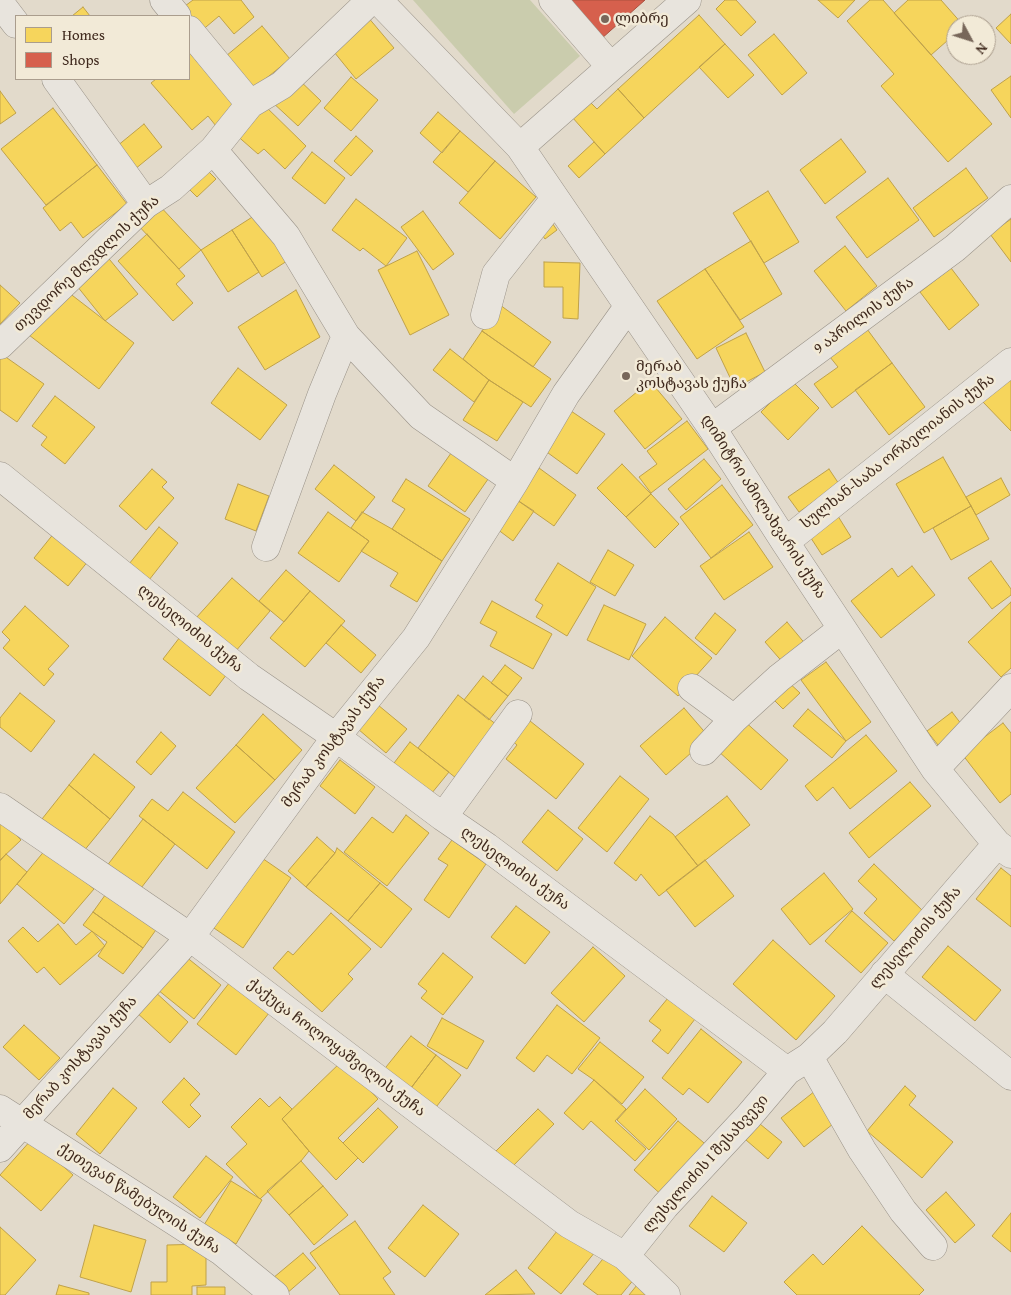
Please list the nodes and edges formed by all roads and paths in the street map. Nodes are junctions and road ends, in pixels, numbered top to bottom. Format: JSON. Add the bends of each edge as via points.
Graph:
{"nodes":[{"id":1,"x":164,"y":0,"type":"edge"},
{"id":2,"x":371,"y":0,"type":"edge"},
{"id":3,"x":378,"y":0,"type":"edge"},
{"id":4,"x":553,"y":0,"type":"edge"},
{"id":5,"x":687,"y":0,"type":"edge"},
{"id":6,"x":0,"y":3,"type":"edge"},
{"id":7,"x":176,"y":15,"type":"edge"},
{"id":8,"x":15,"y":23,"type":"edge"},
{"id":9,"x":190,"y":31,"type":"edge"},
{"id":10,"x":611,"y":67,"type":"junction"},
{"id":11,"x":57,"y":80,"type":"edge"},
{"id":12,"x":250,"y":104,"type":"junction"},
{"id":13,"x":520,"y":148,"type":"junction"},
{"id":14,"x":214,"y":150,"type":"junction"},
{"id":15,"x":555,"y":199,"type":"junction"},
{"id":16,"x":1011,"y":199,"type":"edge"},
{"id":17,"x":146,"y":204,"type":"junction"},
{"id":18,"x":628,"y":307,"type":"junction"},
{"id":19,"x":485,"y":315,"type":"dead end"},
{"id":20,"x":346,"y":336,"type":"junction"},
{"id":21,"x":0,"y":345,"type":"edge"},
{"id":22,"x":1011,"y":362,"type":"edge"},
{"id":23,"x":712,"y":428,"type":"junction"},
{"id":24,"x":0,"y":476,"type":"edge"},
{"id":25,"x":515,"y":481,"type":"junction"},
{"id":26,"x":785,"y":542,"type":"junction"},
{"id":27,"x":266,"y":547,"type":"dead end"},
{"id":28,"x":842,"y":629,"type":"junction"},
{"id":29,"x":692,"y":688,"type":"dead end"},
{"id":30,"x":1011,"y":688,"type":"edge"},
{"id":31,"x":518,"y":714,"type":"dead end"},
{"id":32,"x":734,"y":719,"type":"junction"},
{"id":33,"x":336,"y":737,"type":"junction"},
{"id":34,"x":704,"y":751,"type":"dead end"},
{"id":35,"x":935,"y":769,"type":"junction"},
{"id":36,"x":0,"y":807,"type":"edge"},
{"id":37,"x":442,"y":817,"type":"junction"},
{"id":38,"x":1004,"y":849,"type":"edge"},
{"id":39,"x":190,"y":937,"type":"junction"},
{"id":40,"x":884,"y":974,"type":"junction"},
{"id":41,"x":798,"y":1064,"type":"junction"},
{"id":42,"x":1011,"y":1076,"type":"edge"},
{"id":43,"x":0,"y":1109,"type":"edge"},
{"id":44,"x":22,"y":1124,"type":"junction"},
{"id":45,"x":0,"y":1148,"type":"edge"},
{"id":46,"x":933,"y":1246,"type":"dead end"},
{"id":47,"x":625,"y":1256,"type":"junction"},
{"id":48,"x":275,"y":1295,"type":"edge"},
{"id":49,"x":666,"y":1295,"type":"edge"}],
"edges":[{"from":1,"to":7,"type":"street"},
{"from":2,"to":12,"type":"street","name":"თევდორე მღვდლის ქუჩა","via":[[282,85]]},
{"from":3,"to":13,"type":"street","name":"დიმიტრი ამილახვარის ქუჩა"},
{"from":4,"to":10,"type":"street"},
{"from":5,"to":10,"type":"street"},
{"from":6,"to":8,"type":"street"},
{"from":9,"to":12,"type":"street"},
{"from":10,"to":13,"type":"street"},
{"from":11,"to":17,"type":"street"},
{"from":12,"to":14,"type":"street","name":"თევდორე მღვდლის ქუჩა"},
{"from":13,"to":15,"type":"street","name":"დიმიტრი ამილახვარის ქუჩა"},
{"from":14,"to":17,"type":"street","name":"თევდორე მღვდლის ქუჩა","via":[[171,188]]},
{"from":14,"to":20,"type":"street","via":[[286,236]]},
{"from":15,"to":18,"type":"street","name":"დიმიტრი ამილახვარის ქუჩა"},
{"from":15,"to":19,"type":"street","via":[[496,274]]},
{"from":16,"to":23,"type":"street","name":"9 აპრილის ქუჩა","via":[[955,248]]},
{"from":17,"to":21,"type":"street","name":"თევდორე მღვდლის ქუჩა"},
{"from":18,"to":23,"type":"street","name":"დიმიტრი ამილახვარის ქუჩა"},
{"from":18,"to":25,"type":"street","name":"მერაბ კოსტავას ქუჩა","via":[[566,394]]},
{"from":20,"to":25,"type":"street","via":[[421,416]]},
{"from":20,"to":27,"type":"street"},
{"from":22,"to":26,"type":"street","name":"სულხან-საბა ორბელიანის ქუჩა"},
{"from":23,"to":26,"type":"street","name":"დიმიტრი ამილახვარის ქუჩა"},
{"from":24,"to":33,"type":"street","name":"ლესელიძის ქუჩა","via":[[249,677]]},
{"from":25,"to":33,"type":"street","name":"მერაბ კოსტავას ქუჩა","via":[[416,638]]},
{"from":26,"to":28,"type":"street","name":"დიმიტრი ამილახვარის ქუჩა"},
{"from":28,"to":32,"type":"street","via":[[779,678]]},
{"from":28,"to":35,"type":"street","name":"დიმიტრი ამილახვარის ქუჩა"},
{"from":29,"to":32,"type":"street"},
{"from":30,"to":35,"type":"street"},
{"from":31,"to":37,"type":"street"},
{"from":32,"to":34,"type":"street"},
{"from":33,"to":37,"type":"street","name":"ლესელიძის ქუჩა"},
{"from":33,"to":39,"type":"street","name":"მერაბ კოსტავას ქუჩა"},
{"from":35,"to":38,"type":"street","name":"დიმიტრი ამილახვარის ქუჩა"},
{"from":36,"to":39,"type":"street","name":"ქაქუცა ჩოლოყაშვილის ქუჩა"},
{"from":37,"to":41,"type":"street","name":"ლესელიძის ქუჩა"},
{"from":38,"to":40,"type":"street","name":"ლესელიძის ქუჩა"},
{"from":39,"to":44,"type":"street","name":"მერაბ კოსტავას ქუჩა"},
{"from":39,"to":47,"type":"street","name":"ქაქუცა ჩოლოყაშვილის ქუჩა","via":[[569,1224]]},
{"from":40,"to":41,"type":"street","name":"ლესელიძის ქუჩა","via":[[835,1032]]},
{"from":40,"to":42,"type":"street"},
{"from":41,"to":46,"type":"street","via":[[862,1150],[902,1211]]},
{"from":41,"to":47,"type":"street","name":"ლესელიძის I შესახვევი","via":[[666,1206]]},
{"from":43,"to":44,"type":"street","name":"ქეთევან წამებულის ქუჩა"},
{"from":44,"to":45,"type":"street","name":"მერაბ კოსტავას ქუჩა"},
{"from":44,"to":48,"type":"street","name":"ქეთევან წამებულის ქუჩა","via":[[221,1251]]},
{"from":47,"to":49,"type":"street","name":"ქაქუცა ჩოლოყაშვილის ქუჩა"}]}
